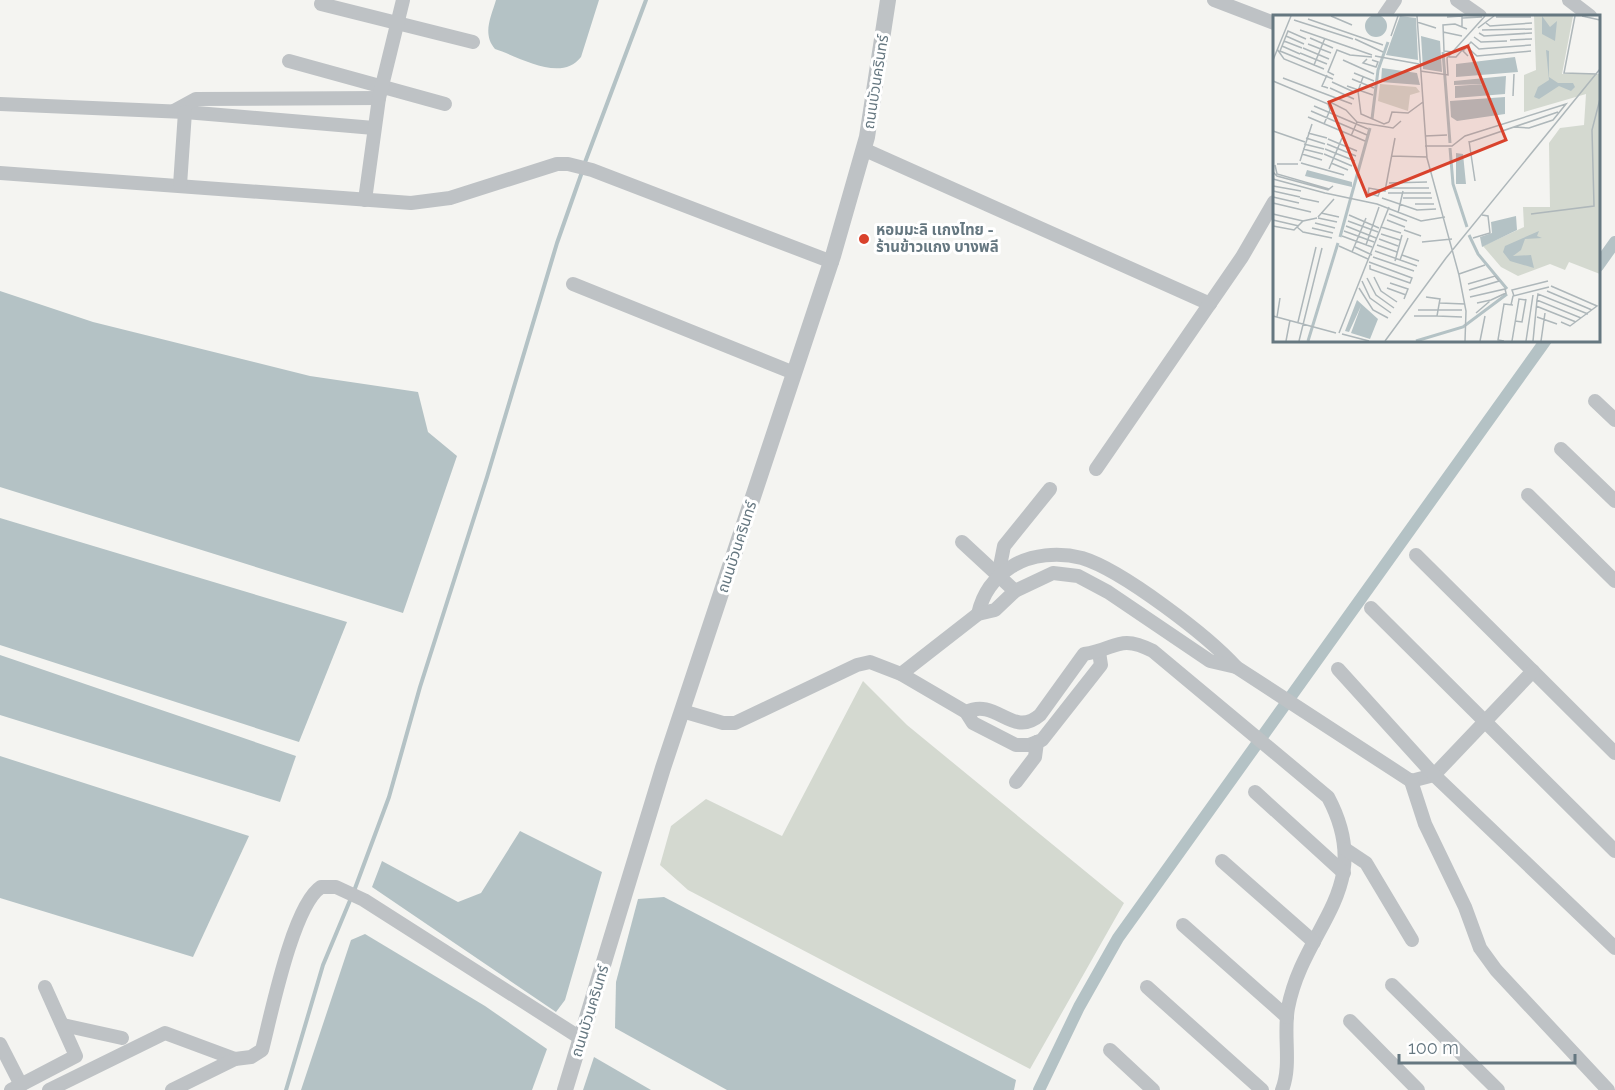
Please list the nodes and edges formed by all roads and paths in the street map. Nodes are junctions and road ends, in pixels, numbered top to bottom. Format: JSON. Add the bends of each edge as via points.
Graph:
{"nodes":[{"id":1,"x":403,"y":0,"type":"edge"},
{"id":2,"x":888,"y":0,"type":"edge"},
{"id":3,"x":1214,"y":0,"type":"edge"},
{"id":4,"x":1395,"y":0,"type":"edge"},
{"id":5,"x":1569,"y":0,"type":"edge"},
{"id":6,"x":1460,"y":1,"type":"edge"},
{"id":7,"x":321,"y":4,"type":"dead end"},
{"id":8,"x":1385,"y":15,"type":"edge"},
{"id":9,"x":1479,"y":15,"type":"edge"},
{"id":10,"x":1589,"y":15,"type":"edge"},
{"id":11,"x":1273,"y":22,"type":"edge"},
{"id":12,"x":397,"y":24,"type":"junction"},
{"id":13,"x":473,"y":42,"type":"dead end"},
{"id":14,"x":289,"y":61,"type":"dead end"},
{"id":15,"x":380,"y":93,"type":"junction"},
{"id":16,"x":0,"y":104,"type":"edge"},
{"id":17,"x":445,"y":104,"type":"dead end"},
{"id":18,"x":179,"y":112,"type":"junction"},
{"id":19,"x":374,"y":128,"type":"junction"},
{"id":20,"x":863,"y":149,"type":"junction"},
{"id":21,"x":0,"y":173,"type":"edge"},
{"id":22,"x":180,"y":185,"type":"junction"},
{"id":23,"x":365,"y":200,"type":"junction"},
{"id":24,"x":1273,"y":205,"type":"edge"},
{"id":25,"x":832,"y":262,"type":"junction"},
{"id":26,"x":573,"y":284,"type":"dead end"},
{"id":27,"x":1210,"y":304,"type":"junction"},
{"id":28,"x":794,"y":373,"type":"junction"},
{"id":29,"x":1595,"y":401,"type":"dead end"},
{"id":30,"x":1615,"y":420,"type":"edge"},
{"id":31,"x":1561,"y":449,"type":"dead end"},
{"id":32,"x":1096,"y":469,"type":"dead end"},
{"id":33,"x":1050,"y":489,"type":"dead end"},
{"id":34,"x":1528,"y":495,"type":"dead end"},
{"id":35,"x":1615,"y":501,"type":"edge"},
{"id":36,"x":962,"y":542,"type":"dead end"},
{"id":37,"x":1416,"y":555,"type":"dead end"},
{"id":38,"x":1119,"y":575,"type":"junction"},
{"id":39,"x":998,"y":576,"type":"junction"},
{"id":40,"x":1615,"y":581,"type":"edge"},
{"id":41,"x":1015,"y":591,"type":"junction"},
{"id":42,"x":1108,"y":592,"type":"junction"},
{"id":43,"x":1371,"y":608,"type":"dead end"},
{"id":44,"x":978,"y":614,"type":"junction"},
{"id":45,"x":1099,"y":652,"type":"junction"},
{"id":46,"x":1236,"y":667,"type":"junction"},
{"id":47,"x":1338,"y":669,"type":"dead end"},
{"id":48,"x":1533,"y":671,"type":"junction"},
{"id":49,"x":901,"y":674,"type":"junction"},
{"id":50,"x":682,"y":711,"type":"junction"},
{"id":51,"x":966,"y":712,"type":"junction"},
{"id":52,"x":1009,"y":719,"type":"junction"},
{"id":53,"x":1485,"y":720,"type":"junction"},
{"id":54,"x":1001,"y":738,"type":"junction"},
{"id":55,"x":1037,"y":742,"type":"junction"},
{"id":56,"x":1615,"y":753,"type":"edge"},
{"id":57,"x":1434,"y":775,"type":"junction"},
{"id":58,"x":1411,"y":781,"type":"junction"},
{"id":59,"x":1016,"y":782,"type":"dead end"},
{"id":60,"x":1255,"y":792,"type":"dead end"},
{"id":61,"x":1345,"y":849,"type":"junction"},
{"id":62,"x":1615,"y":851,"type":"edge"},
{"id":63,"x":1222,"y":861,"type":"dead end"},
{"id":64,"x":1344,"y":873,"type":"junction"},
{"id":65,"x":1183,"y":925,"type":"dead end"},
{"id":66,"x":1412,"y":940,"type":"dead end"},
{"id":67,"x":1314,"y":942,"type":"junction"},
{"id":68,"x":1615,"y":948,"type":"edge"},
{"id":69,"x":1392,"y":986,"type":"dead end"},
{"id":70,"x":45,"y":987,"type":"dead end"},
{"id":71,"x":1147,"y":987,"type":"dead end"},
{"id":72,"x":1287,"y":1017,"type":"junction"},
{"id":73,"x":1350,"y":1021,"type":"dead end"},
{"id":74,"x":63,"y":1025,"type":"junction"},
{"id":75,"x":122,"y":1038,"type":"dead end"},
{"id":76,"x":582,"y":1039,"type":"junction"},
{"id":77,"x":0,"y":1044,"type":"edge"},
{"id":78,"x":1110,"y":1050,"type":"dead end"},
{"id":79,"x":235,"y":1059,"type":"junction"},
{"id":80,"x":16,"y":1087,"type":"edge"},
{"id":81,"x":49,"y":1090,"type":"edge"},
{"id":82,"x":172,"y":1090,"type":"edge"},
{"id":83,"x":565,"y":1090,"type":"edge"},
{"id":84,"x":1153,"y":1090,"type":"edge"},
{"id":85,"x":1263,"y":1090,"type":"edge"},
{"id":86,"x":1282,"y":1090,"type":"edge"},
{"id":87,"x":1418,"y":1090,"type":"edge"},
{"id":88,"x":1498,"y":1090,"type":"edge"},
{"id":89,"x":1608,"y":1090,"type":"edge"}],
"edges":[{"from":1,"to":12,"type":"street"},
{"from":2,"to":20,"type":"street","name":"ถนนบัวนครินทร์"},
{"from":3,"to":11,"type":"street"},
{"from":4,"to":8,"type":"street"},
{"from":5,"to":10,"type":"street"},
{"from":6,"to":9,"type":"street"},
{"from":7,"to":12,"type":"street"},
{"from":12,"to":13,"type":"street"},
{"from":12,"to":15,"type":"street"},
{"from":14,"to":15,"type":"street"},
{"from":15,"to":17,"type":"street"},
{"from":15,"to":18,"type":"street","via":[[196,99]]},
{"from":15,"to":19,"type":"street"},
{"from":16,"to":18,"type":"street"},
{"from":18,"to":19,"type":"street"},
{"from":18,"to":22,"type":"street"},
{"from":19,"to":23,"type":"street"},
{"from":20,"to":25,"type":"street","name":"ถนนบัวนครินทร์"},
{"from":20,"to":27,"type":"street"},
{"from":21,"to":22,"type":"street"},
{"from":22,"to":23,"type":"street"},
{"from":23,"to":25,"type":"street","via":[[430,202],[557,165],[576,165]]},
{"from":24,"to":27,"type":"street"},
{"from":25,"to":28,"type":"street","name":"ถนนบัวนครินทร์"},
{"from":26,"to":28,"type":"street"},
{"from":27,"to":32,"type":"street"},
{"from":28,"to":50,"type":"street","name":"ถนนบัวนครินทร์"},
{"from":29,"to":30,"type":"street"},
{"from":31,"to":35,"type":"street"},
{"from":33,"to":39,"type":"street","via":[[1004,546]]},
{"from":34,"to":40,"type":"street"},
{"from":36,"to":39,"type":"street"},
{"from":37,"to":48,"type":"street"},
{"from":38,"to":39,"type":"street","via":[[1082,558],[1051,554],[1022,560]]},
{"from":38,"to":42,"type":"street"},
{"from":38,"to":46,"type":"street","via":[[1218,648]]},
{"from":39,"to":41,"type":"street"},
{"from":39,"to":44,"type":"street","via":[[982,598]]},
{"from":41,"to":42,"type":"street","via":[[1053,573],[1078,576]]},
{"from":41,"to":44,"type":"street","via":[[995,610]]},
{"from":42,"to":46,"type":"street","via":[[1210,662]]},
{"from":43,"to":53,"type":"street"},
{"from":44,"to":49,"type":"street"},
{"from":45,"to":52,"type":"street","via":[[1084,654],[1031,723],[1021,725]]},
{"from":45,"to":55,"type":"street","via":[[1101,665]]},
{"from":45,"to":61,"type":"street","via":[[1113,643],[1146,647],[1328,797],[1341,827]]},
{"from":46,"to":58,"type":"street"},
{"from":47,"to":57,"type":"street"},
{"from":48,"to":53,"type":"street"},
{"from":48,"to":56,"type":"street"},
{"from":49,"to":50,"type":"street","via":[[870,662],[856,665],[735,723]]},
{"from":49,"to":51,"type":"street"},
{"from":50,"to":76,"type":"street","name":"ถนนบัวนครินทร์"},
{"from":51,"to":52,"type":"street","via":[[976,707]]},
{"from":51,"to":54,"type":"street","via":[[973,723]]},
{"from":52,"to":54,"type":"street"},
{"from":53,"to":57,"type":"street"},
{"from":53,"to":62,"type":"street"},
{"from":54,"to":55,"type":"street","via":[[1016,745]]},
{"from":55,"to":59,"type":"street","via":[[1035,757]]},
{"from":57,"to":58,"type":"street"},
{"from":57,"to":68,"type":"street"},
{"from":58,"to":89,"type":"street","via":[[1425,824],[1480,948]]},
{"from":60,"to":64,"type":"street"},
{"from":61,"to":64,"type":"street"},
{"from":61,"to":66,"type":"street","via":[[1365,863]]},
{"from":63,"to":67,"type":"street"},
{"from":64,"to":67,"type":"street","via":[[1336,903]]},
{"from":65,"to":72,"type":"street"},
{"from":67,"to":72,"type":"street","via":[[1301,964]]},
{"from":69,"to":88,"type":"street"},
{"from":70,"to":74,"type":"street"},
{"from":71,"to":85,"type":"street"},
{"from":72,"to":86,"type":"street","via":[[1286,1077]]},
{"from":73,"to":87,"type":"street"},
{"from":74,"to":75,"type":"street"},
{"from":74,"to":80,"type":"street","via":[[76,1056]]},
{"from":76,"to":79,"type":"street","via":[[364,900],[330,886],[321,887],[308,898],[298,921],[261,1050],[251,1057]]},
{"from":76,"to":83,"type":"street","name":"ถนนบัวนครินทร์"},
{"from":77,"to":80,"type":"street"},
{"from":78,"to":84,"type":"street"},
{"from":79,"to":81,"type":"street","via":[[165,1034]]},
{"from":79,"to":82,"type":"street"}]}
